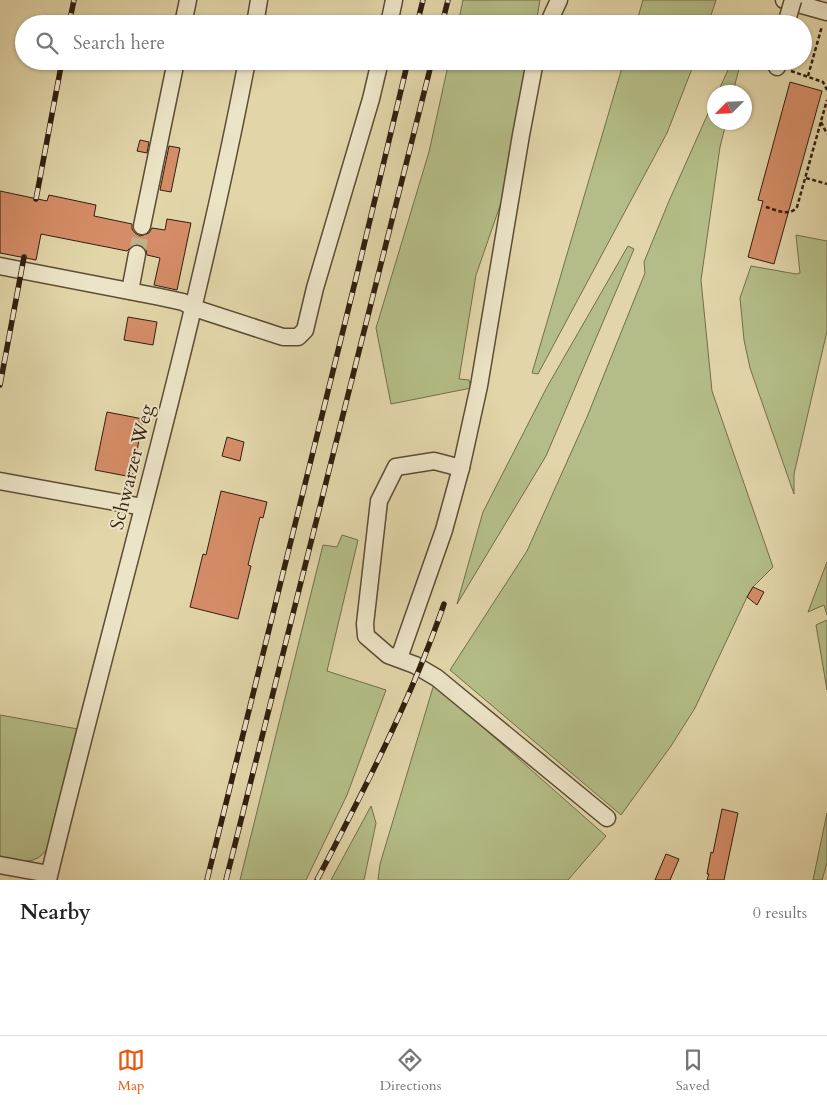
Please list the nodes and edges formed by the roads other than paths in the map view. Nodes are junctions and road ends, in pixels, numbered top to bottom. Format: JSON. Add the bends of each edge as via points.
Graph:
{"nodes":[{"id":1,"x":188,"y":0,"type":"edge"},
{"id":2,"x":259,"y":0,"type":"edge"},
{"id":3,"x":394,"y":0,"type":"edge"},
{"id":4,"x":559,"y":0,"type":"edge"},
{"id":5,"x":784,"y":0,"type":"edge"},
{"id":6,"x":793,"y":0,"type":"edge"},
{"id":7,"x":827,"y":12,"type":"edge"},
{"id":8,"x":185,"y":15,"type":"edge"},
{"id":9,"x":256,"y":15,"type":"edge"},
{"id":10,"x":390,"y":15,"type":"edge"},
{"id":11,"x":552,"y":15,"type":"edge"},
{"id":12,"x":789,"y":15,"type":"edge"},
{"id":13,"x":174,"y":70,"type":"edge"},
{"id":14,"x":245,"y":70,"type":"edge"},
{"id":15,"x":378,"y":70,"type":"edge"},
{"id":16,"x":533,"y":70,"type":"edge"},
{"id":17,"x":142,"y":226,"type":"tunnel mouth"},
{"id":18,"x":137,"y":254,"type":"tunnel mouth"},
{"id":19,"x":0,"y":266,"type":"edge"},
{"id":20,"x":130,"y":291,"type":"junction"},
{"id":21,"x":194,"y":308,"type":"junction"},
{"id":22,"x":461,"y":468,"type":"junction"},
{"id":23,"x":0,"y":481,"type":"edge"},
{"id":24,"x":143,"y":507,"type":"junction"},
{"id":25,"x":400,"y":658,"type":"junction"},
{"id":26,"x":607,"y":818,"type":"dead end"},
{"id":27,"x":0,"y":865,"type":"edge"},
{"id":28,"x":48,"y":877,"type":"edge"}],
"edges":[{"from":1,"to":8,"type":"street"},
{"from":2,"to":9,"type":"street"},
{"from":3,"to":10,"type":"street"},
{"from":4,"to":11,"type":"street"},
{"from":5,"to":7,"type":"street"},
{"from":6,"to":12,"type":"street","bridge":true},
{"from":13,"to":17,"type":"street"},
{"from":14,"to":21,"type":"street","name":"Schwarzer Weg"},
{"from":15,"to":21,"type":"street","via":[[305,330],[298,337],[283,337]]},
{"from":16,"to":22,"type":"street","via":[[479,386]]},
{"from":18,"to":20,"type":"street"},
{"from":19,"to":20,"type":"street"},
{"from":20,"to":21,"type":"street","via":[[182,302]]},
{"from":21,"to":24,"type":"street","name":"Schwarzer Weg"},
{"from":22,"to":25,"type":"street","via":[[444,530]]},
{"from":22,"to":25,"type":"street","via":[[434,461],[396,467],[379,501],[366,636],[388,654]]},
{"from":23,"to":24,"type":"street"},
{"from":24,"to":28,"type":"street","name":"Schwarzer Weg"},
{"from":25,"to":26,"type":"street","via":[[437,678]]},
{"from":27,"to":28,"type":"street"}]}
